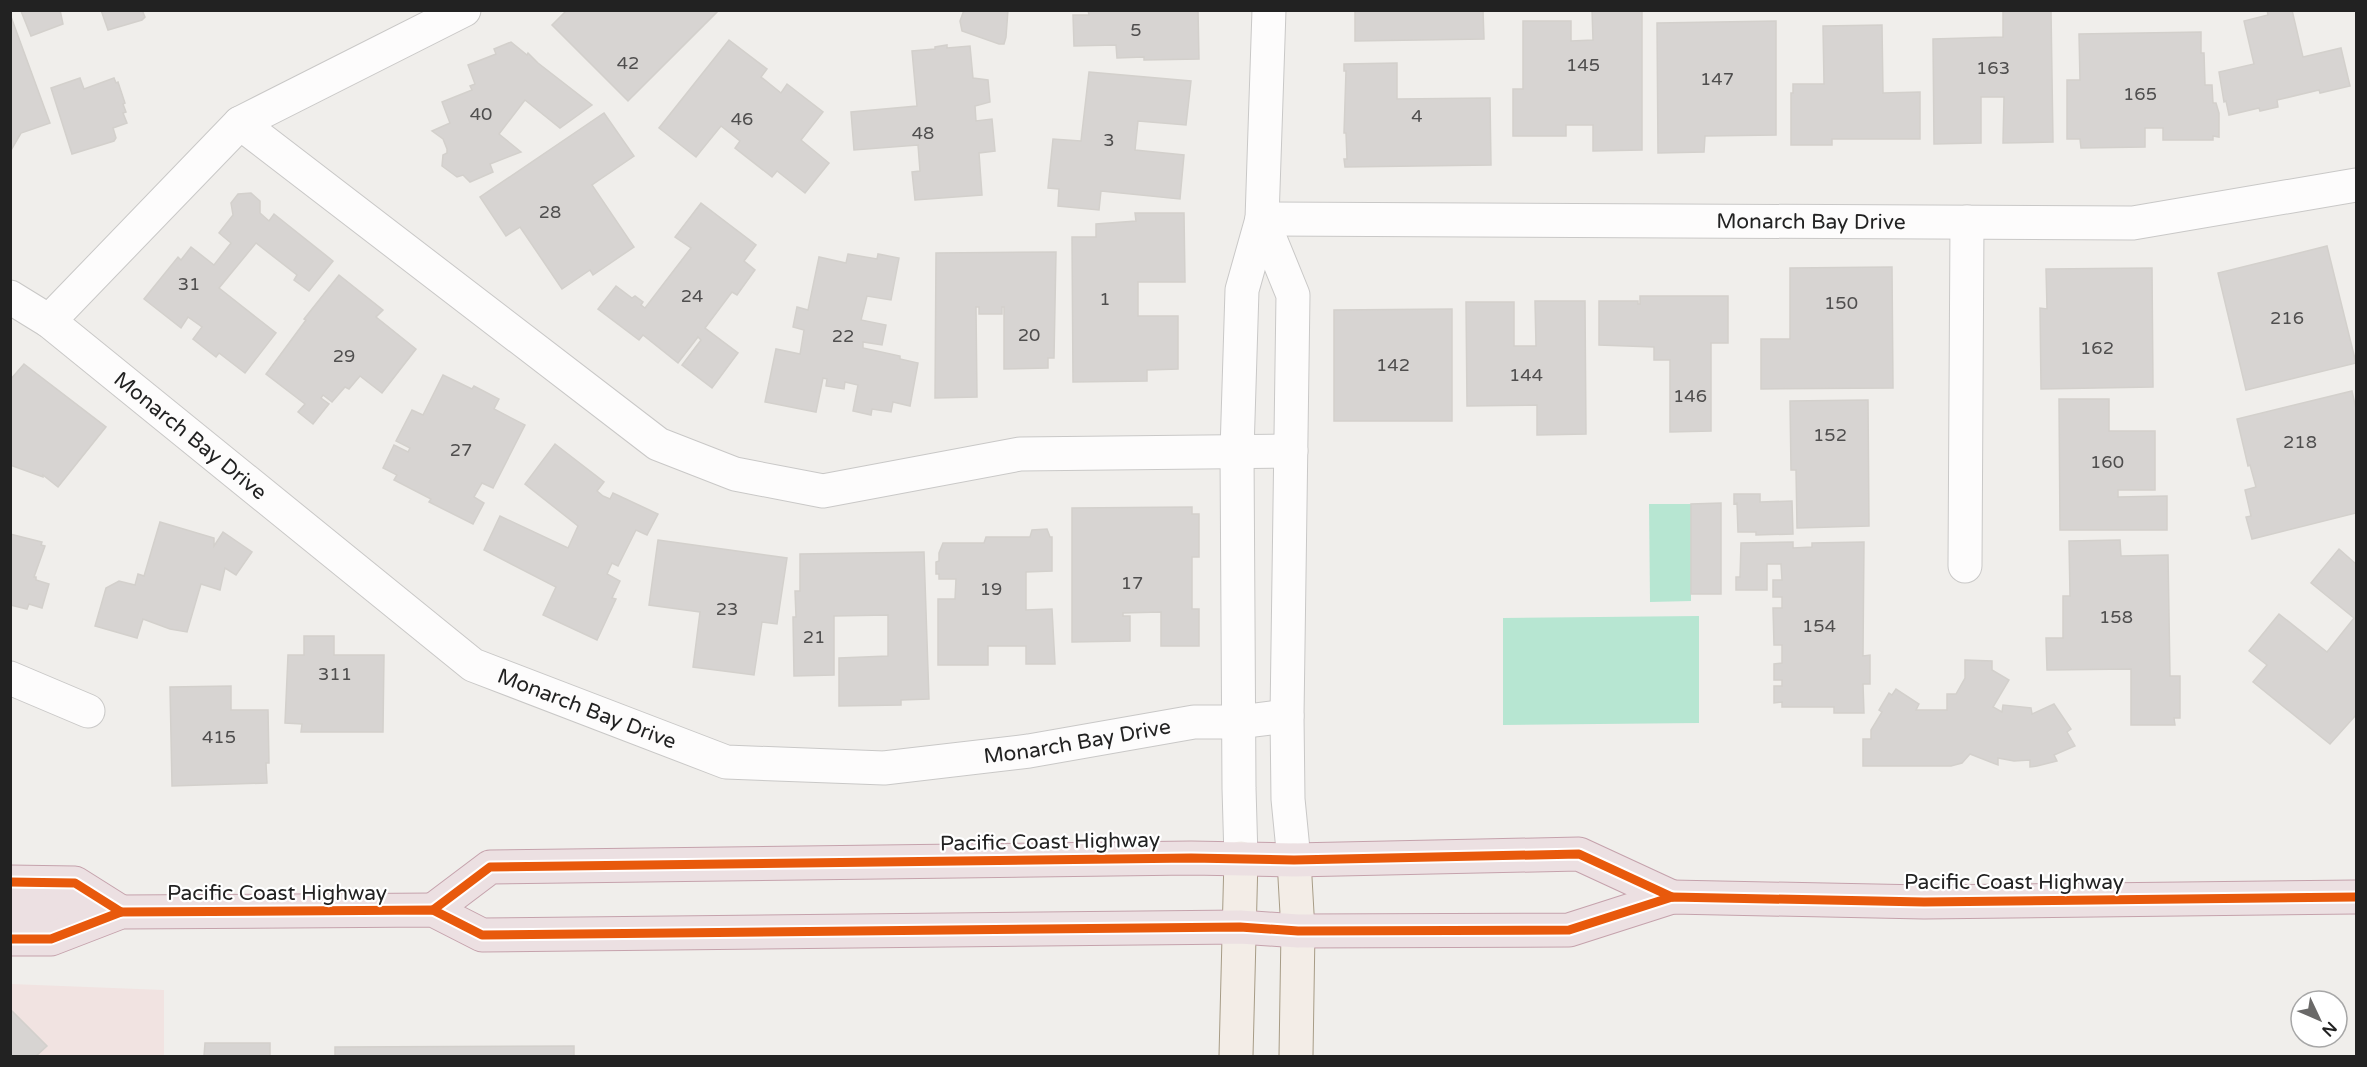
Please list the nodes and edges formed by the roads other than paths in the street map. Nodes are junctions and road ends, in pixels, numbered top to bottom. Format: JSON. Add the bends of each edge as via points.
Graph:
{"nodes":[{"id":1,"x":464,"y":10,"type":"edge"},
{"id":2,"x":1269,"y":10,"type":"edge"},
{"id":3,"x":240,"y":123,"type":"junction"},
{"id":4,"x":2356,"y":185,"type":"edge"},
{"id":5,"x":1262,"y":219,"type":"junction"},
{"id":6,"x":1967,"y":222,"type":"junction"},
{"id":7,"x":10,"y":297,"type":"edge"},
{"id":8,"x":49,"y":321,"type":"junction"},
{"id":9,"x":1237,"y":451,"type":"junction"},
{"id":10,"x":1291,"y":451,"type":"junction"},
{"id":11,"x":1965,"y":566,"type":"dead end"},
{"id":12,"x":10,"y":678,"type":"edge"},
{"id":13,"x":88,"y":711,"type":"dead end"},
{"id":14,"x":1287,"y":716,"type":"junction"},
{"id":15,"x":1239,"y":722,"type":"junction"},
{"id":16,"x":1241,"y":858,"type":"junction"},
{"id":17,"x":1294,"y":860,"type":"junction"},
{"id":18,"x":10,"y":882,"type":"edge"},
{"id":19,"x":1672,"y":897,"type":"junction"},
{"id":20,"x":2356,"y":897,"type":"edge"},
{"id":21,"x":114,"y":907,"type":"junction"},
{"id":22,"x":433,"y":910,"type":"junction"},
{"id":23,"x":10,"y":914,"type":"edge"},
{"id":24,"x":1240,"y":927,"type":"junction"},
{"id":25,"x":1298,"y":932,"type":"junction"},
{"id":26,"x":10,"y":939,"type":"edge"},
{"id":27,"x":1236,"y":1056,"type":"edge"},
{"id":28,"x":1296,"y":1056,"type":"edge"}],
"edges":[{"from":1,"to":3,"type":"street"},
{"from":2,"to":5,"type":"street"},
{"from":3,"to":8,"type":"street"},
{"from":3,"to":9,"type":"street","via":[[658,444],[735,474],[823,491],[1020,454]]},
{"from":4,"to":6,"type":"street","name":"Monarch Bay Drive","via":[[2133,223]]},
{"from":5,"to":6,"type":"street","name":"Monarch Bay Drive"},
{"from":5,"to":9,"type":"street","via":[[1242,290]]},
{"from":5,"to":10,"type":"street","via":[[1293,295]]},
{"from":6,"to":11,"type":"street"},
{"from":7,"to":8,"type":"street","name":"Monarch Bay Drive"},
{"from":8,"to":15,"type":"street","name":"Monarch Bay Drive","via":[[473,666],[726,762],[885,768],[1029,751],[1194,722]]},
{"from":9,"to":10,"type":"street"},
{"from":9,"to":15,"type":"street"},
{"from":10,"to":14,"type":"street"},
{"from":12,"to":13,"type":"street"},
{"from":14,"to":15,"type":"street","name":"Monarch Bay Drive"},
{"from":14,"to":17,"type":"street","via":[[1288,799]]},
{"from":15,"to":16,"type":"street"},
{"from":16,"to":17,"type":"highway","name":"Pacific Coast Highway"},
{"from":16,"to":22,"type":"highway","name":"Pacific Coast Highway","via":[[490,867]]},
{"from":16,"to":24,"type":"main road"},
{"from":17,"to":19,"type":"highway","name":"Pacific Coast Highway","via":[[1579,854]]},
{"from":17,"to":25,"type":"main road"},
{"from":18,"to":21,"type":"highway","via":[[75,884]]},
{"from":19,"to":20,"type":"highway","name":"Pacific Coast Highway","via":[[1924,902]]},
{"from":19,"to":25,"type":"highway","name":"Pacific Coast Highway","via":[[1569,930]]},
{"from":21,"to":22,"type":"highway","name":"Pacific Coast Highway"},
{"from":21,"to":23,"type":"highway"},
{"from":21,"to":26,"type":"highway","name":"Pacific Coast Highway","via":[[51,939]]},
{"from":22,"to":24,"type":"highway","name":"Pacific Coast Highway","via":[[482,935]]},
{"from":24,"to":25,"type":"highway","name":"Pacific Coast Highway"},
{"from":24,"to":27,"type":"main road"},
{"from":25,"to":28,"type":"main road"}]}
